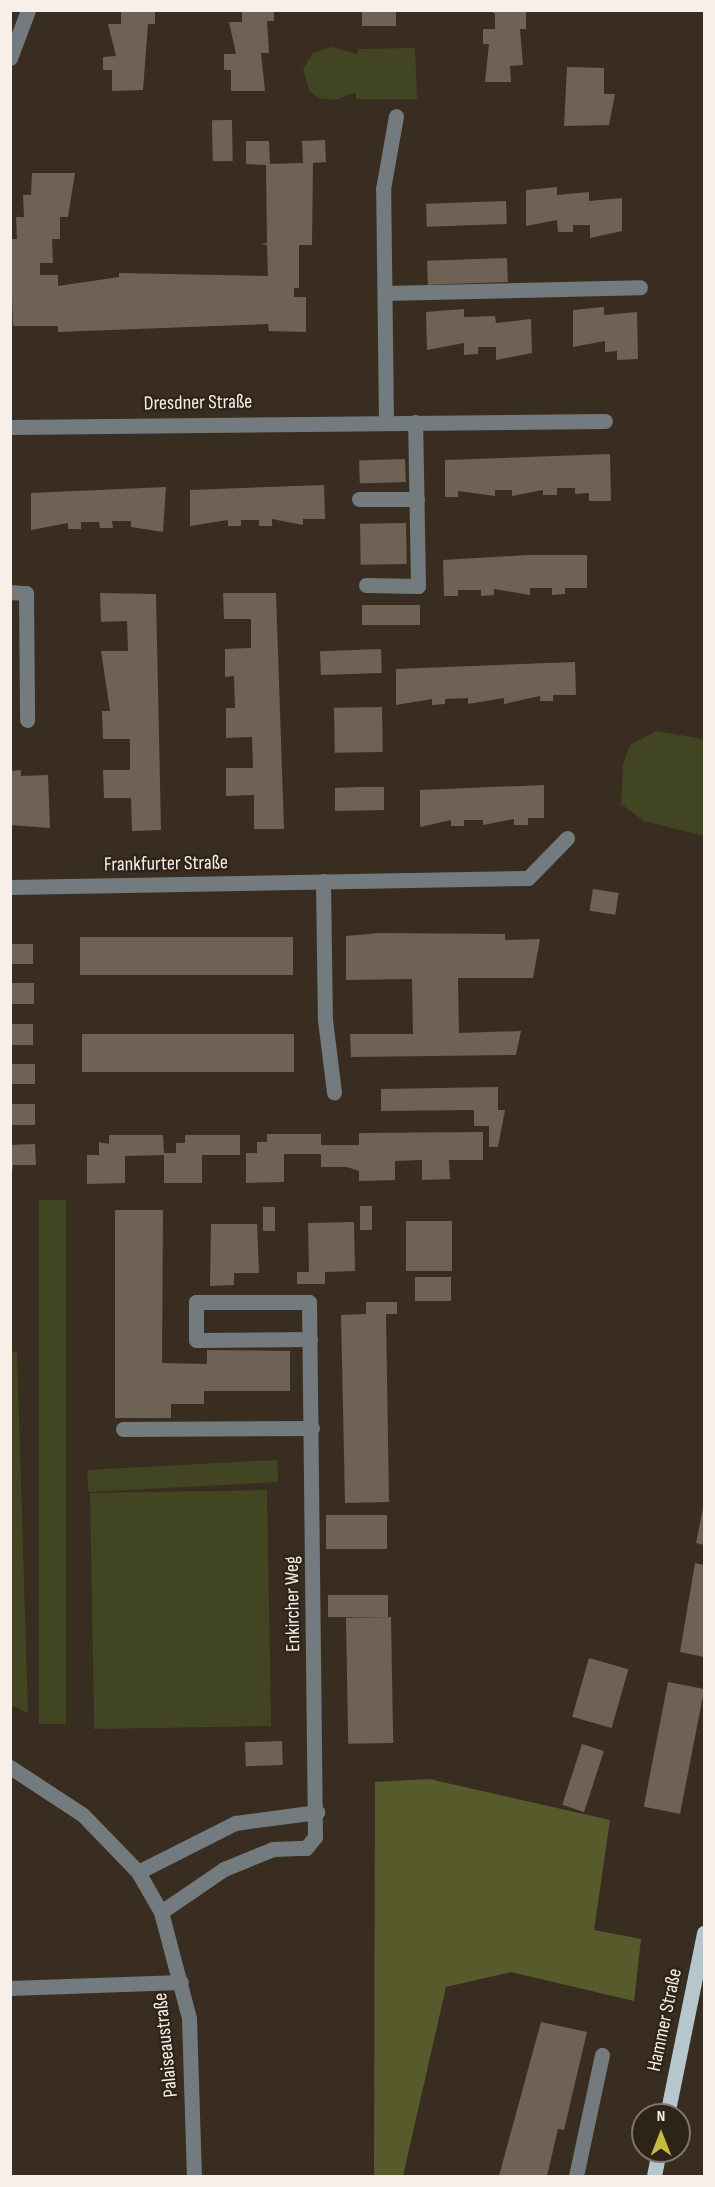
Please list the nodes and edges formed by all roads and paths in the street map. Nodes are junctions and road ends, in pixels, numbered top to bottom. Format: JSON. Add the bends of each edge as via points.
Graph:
{"nodes":[{"id":1,"x":28,"y":10,"type":"edge"},
{"id":2,"x":10,"y":58,"type":"edge"},
{"id":3,"x":396,"y":116,"type":"dead end"},
{"id":4,"x":640,"y":287,"type":"dead end"},
{"id":5,"x":385,"y":293,"type":"junction"},
{"id":6,"x":386,"y":421,"type":"junction"},
{"id":7,"x":605,"y":421,"type":"dead end"},
{"id":8,"x":415,"y":422,"type":"junction"},
{"id":9,"x":10,"y":427,"type":"edge"},
{"id":10,"x":359,"y":499,"type":"dead end"},
{"id":11,"x":417,"y":499,"type":"junction"},
{"id":12,"x":366,"y":585,"type":"dead end"},
{"id":13,"x":10,"y":592,"type":"edge"},
{"id":14,"x":27,"y":720,"type":"dead end"},
{"id":15,"x":567,"y":838,"type":"dead end"},
{"id":16,"x":323,"y":881,"type":"junction"},
{"id":17,"x":10,"y":887,"type":"edge"},
{"id":18,"x":333,"y":1092,"type":"dead end"},
{"id":19,"x":310,"y":1339,"type":"junction"},
{"id":20,"x":312,"y":1428,"type":"junction"},
{"id":21,"x":123,"y":1429,"type":"dead end"},
{"id":22,"x":10,"y":1767,"type":"edge"},
{"id":23,"x":317,"y":1812,"type":"junction"},
{"id":24,"x":138,"y":1872,"type":"junction"},
{"id":25,"x":161,"y":1912,"type":"junction"},
{"id":26,"x":705,"y":1933,"type":"edge"},
{"id":27,"x":181,"y":1982,"type":"junction"},
{"id":28,"x":10,"y":1988,"type":"edge"},
{"id":29,"x":602,"y":2055,"type":"dead end"},
{"id":30,"x":670,"y":2103,"type":"edge"},
{"id":31,"x":194,"y":2176,"type":"edge"},
{"id":32,"x":576,"y":2176,"type":"edge"}],
"edges":[{"from":1,"to":2,"type":"street"},
{"from":3,"to":5,"type":"street","via":[[383,189]]},
{"from":4,"to":5,"type":"street"},
{"from":5,"to":6,"type":"street"},
{"from":6,"to":8,"type":"street","name":"Dresdner Straße"},
{"from":6,"to":9,"type":"street","name":"Dresdner Straße"},
{"from":7,"to":8,"type":"street","name":"Dresdner Straße"},
{"from":8,"to":11,"type":"street"},
{"from":10,"to":11,"type":"street"},
{"from":11,"to":12,"type":"street","via":[[418,586]]},
{"from":13,"to":14,"type":"street","via":[[26,593]]},
{"from":15,"to":16,"type":"street","name":"Frankfurter Straße","via":[[528,878]]},
{"from":16,"to":17,"type":"street","name":"Frankfurter Straße"},
{"from":16,"to":18,"type":"street","via":[[325,1020]]},
{"from":19,"to":19,"type":"street","name":"Enkircher Weg","via":[[196,1340],[196,1302],[309,1302]]},
{"from":19,"to":20,"type":"street","name":"Enkircher Weg"},
{"from":20,"to":21,"type":"street"},
{"from":20,"to":23,"type":"street","name":"Enkircher Weg"},
{"from":22,"to":24,"type":"street","name":"Palaiseaustraße","via":[[83,1815]]},
{"from":23,"to":24,"type":"street","via":[[235,1823]]},
{"from":23,"to":25,"type":"street","via":[[312,1844],[273,1849],[224,1869]]},
{"from":24,"to":25,"type":"street","name":"Palaiseaustraße"},
{"from":25,"to":27,"type":"street","name":"Palaiseaustraße"},
{"from":26,"to":30,"type":"main road","name":"Hammer Straße"},
{"from":27,"to":28,"type":"street"},
{"from":27,"to":31,"type":"street","name":"Palaiseaustraße","via":[[193,2071]]},
{"from":29,"to":32,"type":"street"}]}
